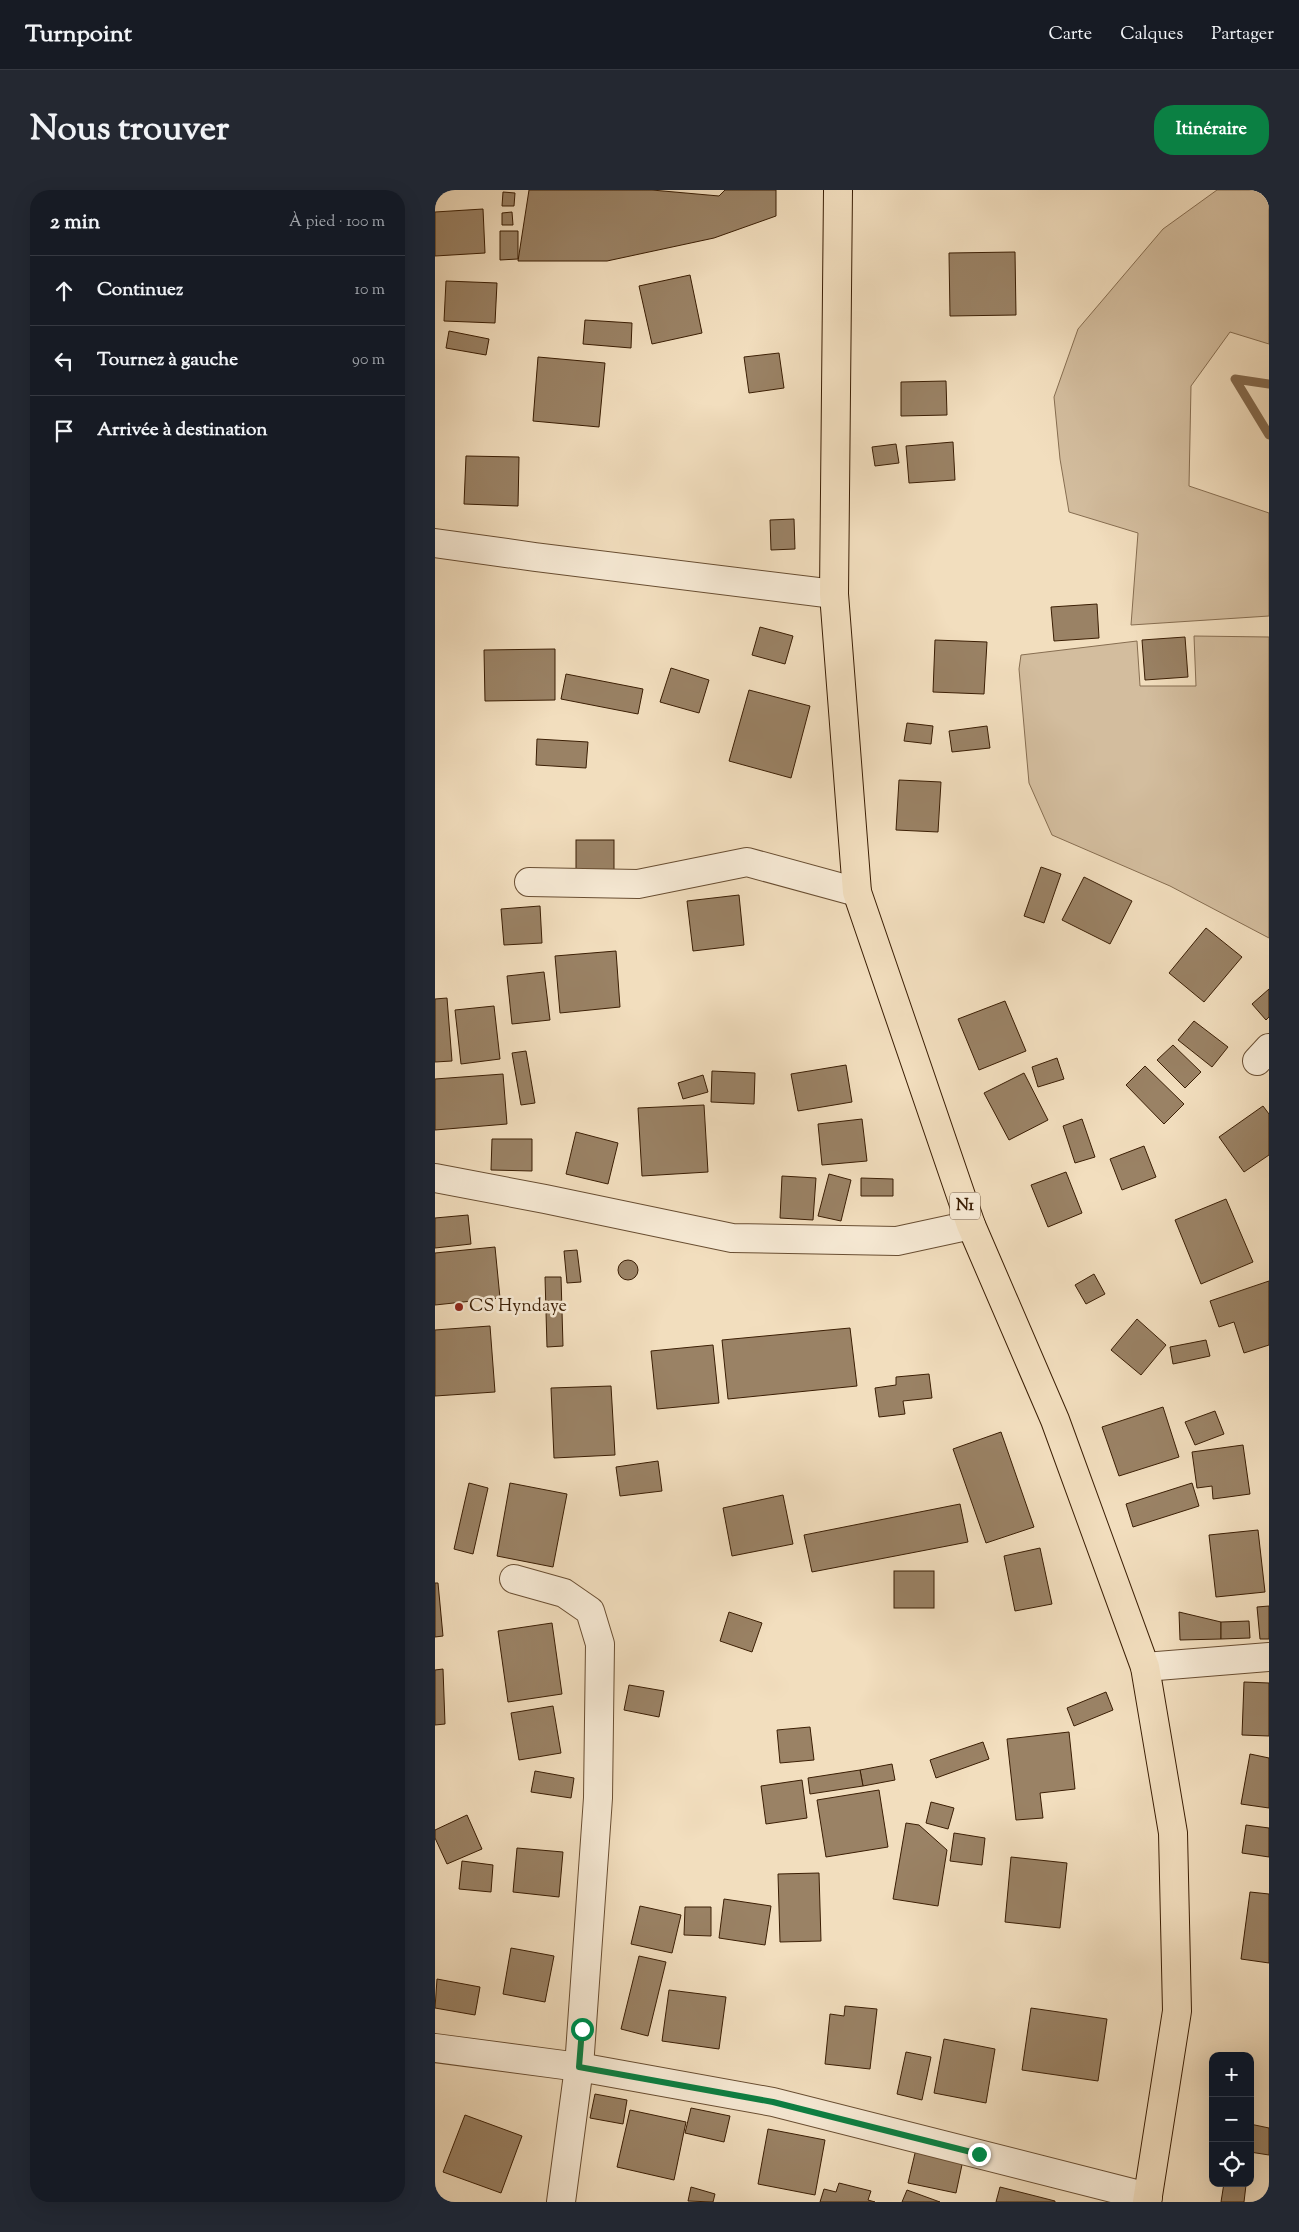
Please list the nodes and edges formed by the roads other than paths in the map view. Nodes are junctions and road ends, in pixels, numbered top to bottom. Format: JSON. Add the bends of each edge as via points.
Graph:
{"nodes":[{"id":1,"x":837,"y":190,"type":"edge"},
{"id":2,"x":435,"y":542,"type":"edge"},
{"id":3,"x":834,"y":594,"type":"junction"},
{"id":4,"x":529,"y":882,"type":"dead end"},
{"id":5,"x":857,"y":892,"type":"junction"},
{"id":6,"x":435,"y":1178,"type":"edge"},
{"id":7,"x":971,"y":1225,"type":"junction"},
{"id":8,"x":515,"y":1579,"type":"dead end"},
{"id":9,"x":1269,"y":1657,"type":"edge"},
{"id":10,"x":1145,"y":1667,"type":"junction"},
{"id":11,"x":435,"y":2048,"type":"edge"},
{"id":12,"x":579,"y":2067,"type":"junction"},
{"id":13,"x":1148,"y":2199,"type":"edge"},
{"id":14,"x":561,"y":2202,"type":"edge"}],
"edges":[{"from":1,"to":3,"type":"highway","number":"N1"},
{"from":2,"to":3,"type":"street","via":[[535,558]]},
{"from":3,"to":5,"type":"highway","number":"N1"},
{"from":4,"to":5,"type":"street","via":[[638,884],[747,862]]},
{"from":5,"to":7,"type":"highway","number":"N1"},
{"from":6,"to":7,"type":"street","via":[[732,1238],[897,1241]]},
{"from":7,"to":10,"type":"highway","number":"N1","via":[[1055,1420]]},
{"from":8,"to":12,"type":"street","via":[[564,1593],[590,1611],[600,1644],[598,1798]]},
{"from":9,"to":10,"type":"street"},
{"from":10,"to":13,"type":"highway","number":"N1","via":[[1173,1833],[1177,2011]]},
{"from":11,"to":12,"type":"street"},
{"from":12,"to":13,"type":"street","via":[[773,2102]]},
{"from":12,"to":14,"type":"street"}]}
